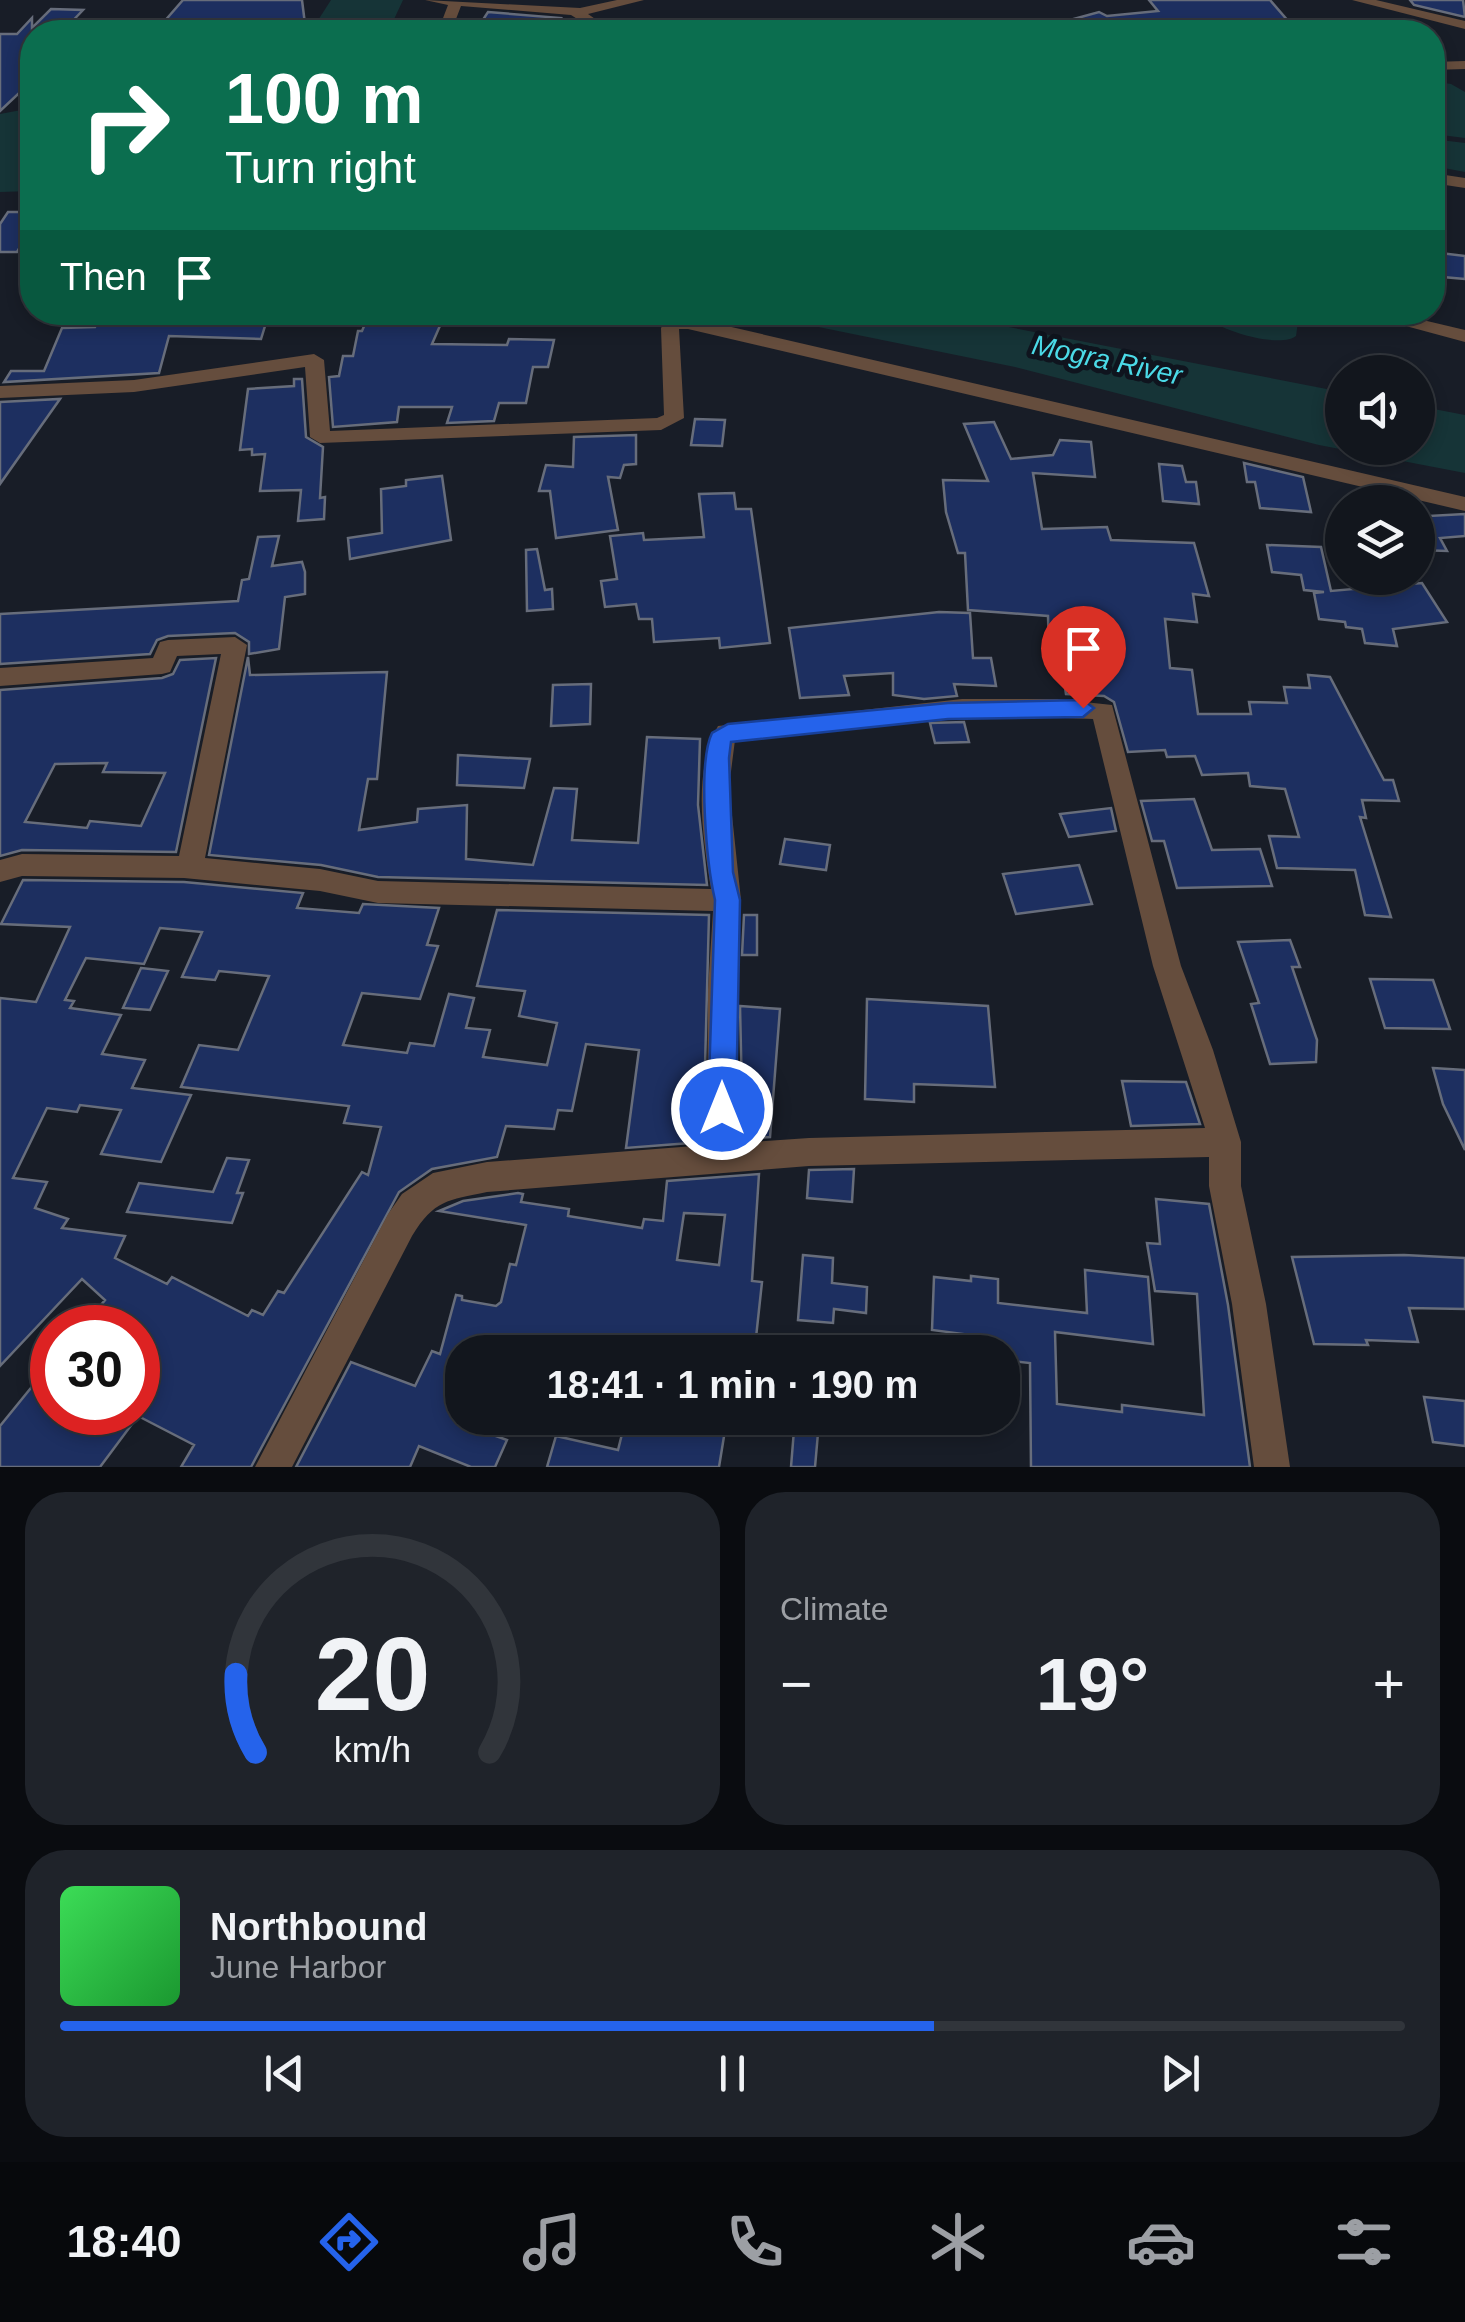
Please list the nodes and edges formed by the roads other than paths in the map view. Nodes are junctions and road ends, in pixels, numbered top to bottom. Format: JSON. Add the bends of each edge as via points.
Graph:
{"nodes":[{"id":1,"x":432,"y":0,"type":"edge"},
{"id":2,"x":637,"y":0,"type":"edge"},
{"id":3,"x":1359,"y":0,"type":"edge"},
{"id":4,"x":451,"y":2,"type":"edge"},
{"id":5,"x":575,"y":12,"type":"junction"},
{"id":6,"x":588,"y":20,"type":"edge"},
{"id":7,"x":1444,"y":20,"type":"edge"},
{"id":8,"x":672,"y":325,"type":"edge"},
{"id":9,"x":697,"y":325,"type":"edge"},
{"id":10,"x":1418,"y":325,"type":"edge"},
{"id":11,"x":1465,"y":336,"type":"edge"},
{"id":12,"x":0,"y":392,"type":"edge"},
{"id":13,"x":1465,"y":504,"type":"edge"},
{"id":14,"x":0,"y":677,"type":"edge"},
{"id":15,"x":190,"y":868,"type":"junction"},
{"id":16,"x":0,"y":872,"type":"edge"},
{"id":17,"x":728,"y":900,"type":"junction"},
{"id":18,"x":1225,"y":1142,"type":"junction"},
{"id":19,"x":722,"y":1158,"type":"junction"},
{"id":20,"x":273,"y":1467,"type":"edge"},
{"id":21,"x":1272,"y":1467,"type":"edge"}],
"edges":[{"from":1,"to":4,"type":"street"},
{"from":2,"to":5,"type":"street"},
{"from":3,"to":7,"type":"street"},
{"from":4,"to":5,"type":"street"},
{"from":5,"to":6,"type":"street"},
{"from":8,"to":12,"type":"street","via":[[675,409],[673,421],[660,424],[320,437],[314,360],[134,386]]},
{"from":9,"to":13,"type":"street"},
{"from":10,"to":11,"type":"street"},
{"from":14,"to":15,"type":"street","via":[[162,666],[168,648],[236,645]]},
{"from":15,"to":16,"type":"street","via":[[22,866]]},
{"from":15,"to":17,"type":"street","via":[[378,892]]},
{"from":17,"to":18,"type":"street","via":[[717,758],[728,732],[948,711],[1103,711],[1167,966]]},
{"from":17,"to":19,"type":"street"},
{"from":18,"to":19,"type":"street"},
{"from":18,"to":21,"type":"street","via":[[1225,1186]]},
{"from":19,"to":20,"type":"street","via":[[487,1177],[432,1188],[400,1225]]}]}
